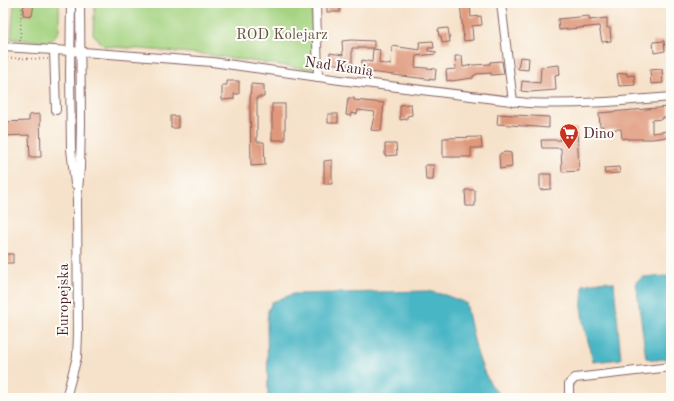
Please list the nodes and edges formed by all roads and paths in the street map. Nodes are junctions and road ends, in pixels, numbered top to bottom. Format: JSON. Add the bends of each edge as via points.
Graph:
{"nodes":[{"id":1,"x":22,"y":3,"type":"edge"},
{"id":2,"x":71,"y":3,"type":"edge"},
{"id":3,"x":80,"y":3,"type":"edge"},
{"id":4,"x":292,"y":3,"type":"edge"},
{"id":5,"x":316,"y":3,"type":"edge"},
{"id":6,"x":501,"y":3,"type":"edge"},
{"id":7,"x":310,"y":13,"type":"dead end"},
{"id":8,"x":3,"y":47,"type":"edge"},
{"id":9,"x":20,"y":48,"type":"junction"},
{"id":10,"x":54,"y":50,"type":"junction"},
{"id":11,"x":70,"y":50,"type":"junction"},
{"id":12,"x":81,"y":51,"type":"junction"},
{"id":13,"x":3,"y":58,"type":"edge"},
{"id":14,"x":54,"y":60,"type":"junction"},
{"id":15,"x":318,"y":77,"type":"junction"},
{"id":16,"x":671,"y":97,"type":"edge"},
{"id":17,"x":513,"y":102,"type":"junction"},
{"id":18,"x":56,"y":110,"type":"dead end"},
{"id":19,"x":77,"y":200,"type":"junction"},
{"id":20,"x":671,"y":367,"type":"edge"},
{"id":21,"x":66,"y":398,"type":"edge"},
{"id":22,"x":569,"y":398,"type":"edge"}],
"edges":[{"from":1,"to":9,"type":"path"},
{"from":2,"to":11,"type":"street","name":"Europejska"},
{"from":3,"to":12,"type":"street","name":"Europejska"},
{"from":4,"to":7,"type":"path","via":[[302,4]]},
{"from":5,"to":15,"type":"street"},
{"from":6,"to":17,"type":"street"},
{"from":8,"to":9,"type":"street","name":"Nad Kanią"},
{"from":9,"to":10,"type":"street","name":"Nad Kanią"},
{"from":10,"to":11,"type":"street","name":"Nad Kanią"},
{"from":10,"to":14,"type":"street"},
{"from":11,"to":12,"type":"street","name":"Nad Kanią"},
{"from":11,"to":19,"type":"street","name":"Europejska","via":[[71,149]]},
{"from":12,"to":15,"type":"street","name":"Nad Kanią","via":[[212,62]]},
{"from":12,"to":19,"type":"street","name":"Europejska"},
{"from":13,"to":14,"type":"path"},
{"from":14,"to":18,"type":"street"},
{"from":15,"to":17,"type":"street","name":"Nad Kanią"},
{"from":16,"to":17,"type":"street","name":"Nad Kanią","via":[[555,104]]},
{"from":19,"to":21,"type":"street","name":"Europejska","via":[[77,357]]},
{"from":20,"to":22,"type":"street","via":[[575,378],[569,384]]}]}
